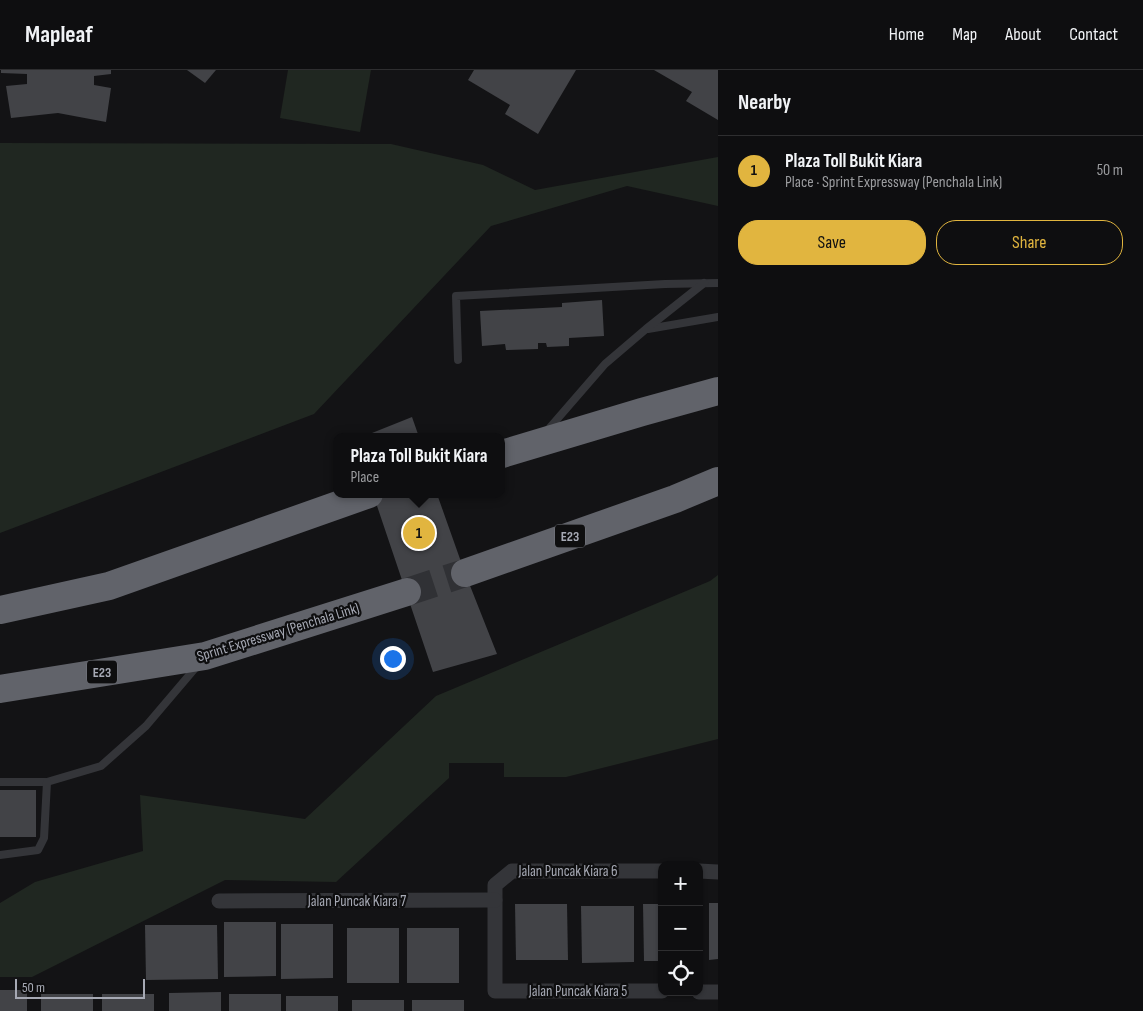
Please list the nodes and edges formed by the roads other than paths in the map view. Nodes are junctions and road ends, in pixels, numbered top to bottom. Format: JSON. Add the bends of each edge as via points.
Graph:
{"nodes":[{"id":1,"x":704,"y":283,"type":"junction"},
{"id":2,"x":718,"y":283,"type":"edge"},
{"id":3,"x":718,"y":317,"type":"edge"},
{"id":4,"x":646,"y":329,"type":"junction"},
{"id":5,"x":458,"y":360,"type":"dead end"},
{"id":6,"x":718,"y":391,"type":"edge"},
{"id":7,"x":535,"y":443,"type":"junction"},
{"id":8,"x":505,"y":453,"type":"edge"},
{"id":9,"x":718,"y":482,"type":"edge"},
{"id":10,"x":358,"y":498,"type":"edge"},
{"id":11,"x":465,"y":573,"type":"tunnel mouth"},
{"id":12,"x":407,"y":592,"type":"tunnel mouth"},
{"id":13,"x":0,"y":610,"type":"edge"},
{"id":14,"x":204,"y":656,"type":"junction"},
{"id":15,"x":0,"y":689,"type":"edge"},
{"id":16,"x":0,"y":782,"type":"edge"},
{"id":17,"x":47,"y":782,"type":"junction"},
{"id":18,"x":0,"y":855,"type":"edge"},
{"id":19,"x":658,"y":871,"type":"edge"},
{"id":20,"x":703,"y":872,"type":"edge"},
{"id":21,"x":718,"y":872,"type":"edge"},
{"id":22,"x":494,"y":900,"type":"junction"},
{"id":23,"x":219,"y":901,"type":"dead end"},
{"id":24,"x":494,"y":991,"type":"joint"},
{"id":25,"x":658,"y":991,"type":"edge"},
{"id":26,"x":703,"y":992,"type":"edge"},
{"id":27,"x":718,"y":992,"type":"edge"}],
"edges":[{"from":1,"to":2,"type":"lane"},
{"from":1,"to":4,"type":"lane"},
{"from":1,"to":5,"type":"lane","via":[[456,296]]},
{"from":3,"to":4,"type":"lane"},
{"from":4,"to":7,"type":"lane","via":[[605,364]]},
{"from":6,"to":7,"type":"highway"},
{"from":7,"to":8,"type":"highway"},
{"from":9,"to":11,"type":"highway","number":"E23"},
{"from":10,"to":13,"type":"highway","via":[[109,586]]},
{"from":12,"to":14,"type":"highway","name":"Sprint Expressway (Penchala Link)","number":"E23"},
{"from":14,"to":15,"type":"highway","name":"Sprint Expressway (Penchala Link)","number":"E23"},
{"from":14,"to":17,"type":"lane","via":[[146,726],[101,766]]},
{"from":16,"to":17,"type":"lane"},
{"from":17,"to":18,"type":"lane","via":[[44,838],[38,850]]},
{"from":19,"to":22,"type":"street","name":"Jalan Puncak Kiara 6","via":[[512,871],[494,885]]},
{"from":20,"to":21,"type":"street"},
{"from":22,"to":23,"type":"street","name":"Jalan Puncak Kiara 7"},
{"from":22,"to":24,"type":"street","name":"Jalan Puncak Kiara 6"},
{"from":24,"to":25,"type":"street","name":"Jalan Puncak Kiara 5"},
{"from":26,"to":27,"type":"street"}]}
